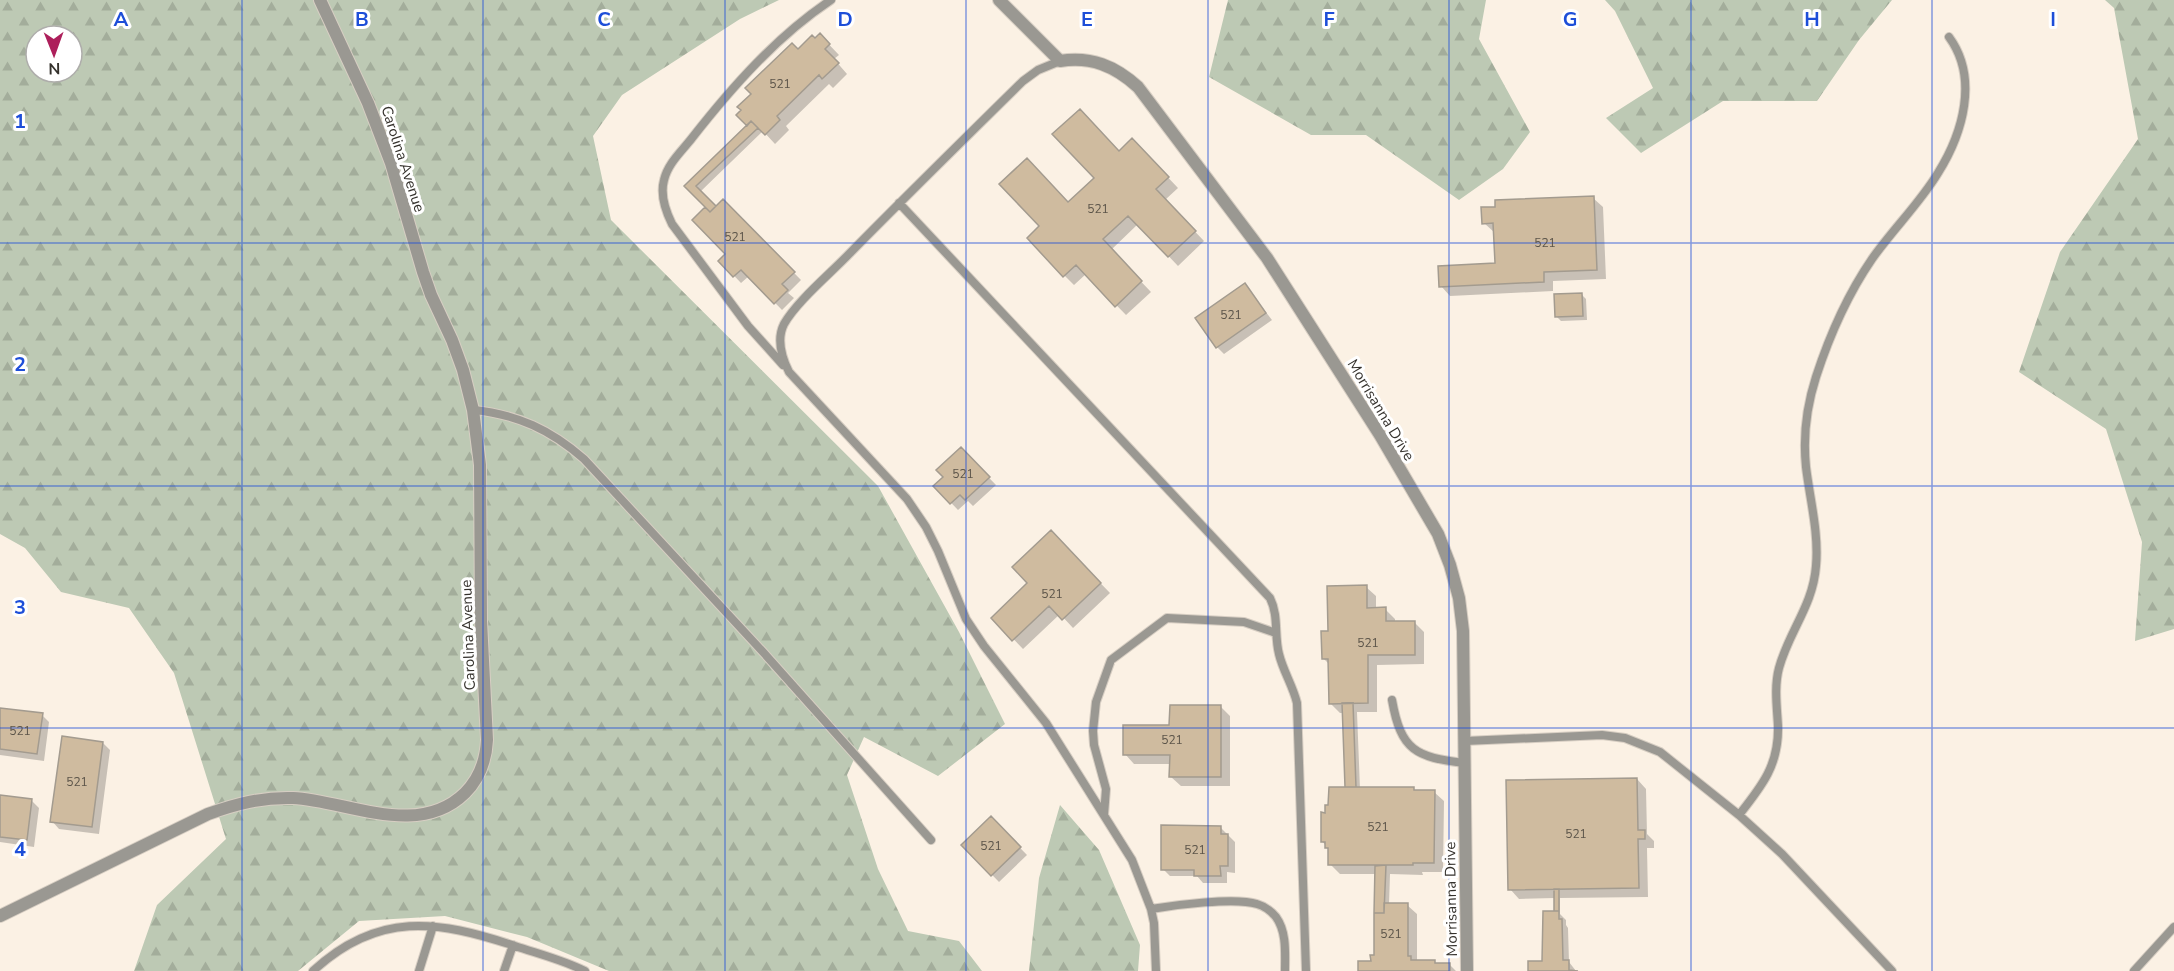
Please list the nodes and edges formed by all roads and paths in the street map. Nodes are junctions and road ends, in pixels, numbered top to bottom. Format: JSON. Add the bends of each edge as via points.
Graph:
{"nodes":[{"id":1,"x":320,"y":0,"type":"edge"},
{"id":2,"x":831,"y":0,"type":"edge"},
{"id":3,"x":999,"y":0,"type":"edge"},
{"id":4,"x":1949,"y":36,"type":"dead end"},
{"id":5,"x":1060,"y":61,"type":"junction"},
{"id":6,"x":899,"y":203,"type":"junction"},
{"id":7,"x":789,"y":372,"type":"junction"},
{"id":8,"x":473,"y":410,"type":"junction"},
{"id":9,"x":1276,"y":633,"type":"junction"},
{"id":10,"x":1392,"y":700,"type":"dead end"},
{"id":11,"x":1464,"y":741,"type":"junction"},
{"id":12,"x":1464,"y":763,"type":"junction"},
{"id":13,"x":1104,"y":815,"type":"junction"},
{"id":14,"x":1739,"y":815,"type":"junction"},
{"id":15,"x":931,"y":840,"type":"dead end"},
{"id":16,"x":1151,"y":909,"type":"junction"},
{"id":17,"x":0,"y":916,"type":"edge"},
{"id":18,"x":433,"y":926,"type":"junction"},
{"id":19,"x":2174,"y":927,"type":"edge"},
{"id":20,"x":513,"y":945,"type":"junction"},
{"id":21,"x":313,"y":971,"type":"edge"},
{"id":22,"x":419,"y":971,"type":"edge"},
{"id":23,"x":504,"y":971,"type":"edge"},
{"id":24,"x":585,"y":971,"type":"edge"},
{"id":25,"x":1156,"y":971,"type":"edge"},
{"id":26,"x":1285,"y":971,"type":"edge"},
{"id":27,"x":1306,"y":971,"type":"edge"},
{"id":28,"x":1467,"y":971,"type":"edge"},
{"id":29,"x":1892,"y":971,"type":"edge"},
{"id":30,"x":2134,"y":971,"type":"edge"}],
"edges":[{"from":1,"to":8,"type":"street","name":"Carolina Avenue","via":[[391,163],[425,280],[452,340]]},
{"from":2,"to":7,"type":"lane","via":[[783,37],[758,63],[689,141],[669,166],[664,180],[664,203],[672,224],[748,326]]},
{"from":3,"to":5,"type":"street"},
{"from":4,"to":14,"type":"lane","via":[[1962,60],[1966,79],[1966,98],[1950,151],[1938,174],[1861,277],[1834,330],[1809,402],[1806,465],[1816,531],[1816,566],[1802,619],[1778,669],[1777,749],[1772,768]]},
{"from":5,"to":6,"type":"lane","via":[[1023,81]]},
{"from":5,"to":11,"type":"street","name":"Morrisanna Drive","via":[[1087,59],[1106,64],[1138,87],[1267,258],[1380,435],[1438,534],[1450,565],[1463,631]]},
{"from":6,"to":7,"type":"lane","via":[[785,323],[780,343]]},
{"from":6,"to":9,"type":"lane","via":[[1270,598],[1275,608]]},
{"from":7,"to":13,"type":"lane","via":[[907,499],[938,551],[966,619],[1046,723]]},
{"from":8,"to":15,"type":"lane","via":[[503,414],[540,427],[584,459]]},
{"from":8,"to":17,"type":"street","name":"Carolina Avenue","via":[[480,465],[487,740],[481,771],[471,787],[458,800],[425,815],[364,811],[294,798],[239,803],[208,814]]},
{"from":9,"to":13,"type":"lane","via":[[1244,622],[1167,618],[1111,660],[1096,702],[1093,731],[1106,789]]},
{"from":9,"to":27,"type":"lane","via":[[1279,656],[1297,703]]},
{"from":10,"to":12,"type":"lane","via":[[1398,727],[1417,752],[1432,759]]},
{"from":11,"to":12,"type":"street","name":"Morrisanna Drive"},
{"from":11,"to":14,"type":"lane","via":[[1602,735],[1625,738],[1660,752]]},
{"from":12,"to":28,"type":"street","name":"Morrisanna Drive"},
{"from":13,"to":16,"type":"lane","via":[[1132,860]]},
{"from":14,"to":29,"type":"lane","via":[[1782,854]]},
{"from":16,"to":25,"type":"lane"},
{"from":16,"to":26,"type":"lane","via":[[1179,904],[1258,904],[1268,909],[1282,928]]},
{"from":18,"to":20,"type":"lane"},
{"from":18,"to":21,"type":"lane","via":[[391,928],[366,935]]},
{"from":18,"to":22,"type":"lane"},
{"from":19,"to":30,"type":"lane"},
{"from":20,"to":23,"type":"lane"},
{"from":20,"to":24,"type":"lane"}]}
